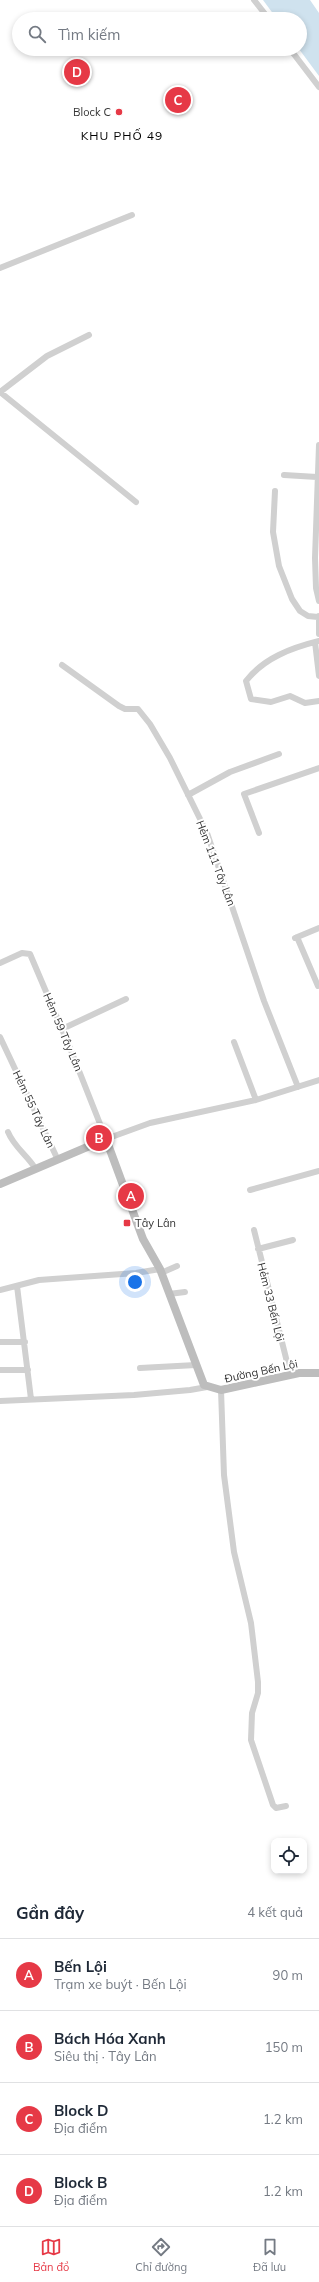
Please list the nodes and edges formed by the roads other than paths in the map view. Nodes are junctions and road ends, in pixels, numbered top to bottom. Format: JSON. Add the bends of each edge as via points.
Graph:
{"nodes":[{"id":1,"x":254,"y":0,"type":"edge"},
{"id":2,"x":263,"y":12,"type":"edge"},
{"id":3,"x":295,"y":56,"type":"edge"},
{"id":4,"x":319,"y":87,"type":"edge"},
{"id":5,"x":132,"y":215,"type":"dead end"},
{"id":6,"x":0,"y":268,"type":"edge"},
{"id":7,"x":89,"y":335,"type":"dead end"},
{"id":8,"x":0,"y":392,"type":"edge"},
{"id":9,"x":319,"y":445,"type":"edge"},
{"id":10,"x":284,"y":475,"type":"dead end"},
{"id":11,"x":315,"y":476,"type":"junction"},
{"id":12,"x":275,"y":491,"type":"dead end"},
{"id":13,"x":136,"y":502,"type":"dead end"},
{"id":14,"x":319,"y":601,"type":"edge"},
{"id":15,"x":318,"y":616,"type":"edge"},
{"id":16,"x":319,"y":634,"type":"edge"},
{"id":17,"x":317,"y":642,"type":"edge"},
{"id":18,"x":62,"y":665,"type":"dead end"},
{"id":19,"x":319,"y":676,"type":"edge"},
{"id":20,"x":319,"y":701,"type":"edge"},
{"id":21,"x":279,"y":754,"type":"dead end"},
{"id":22,"x":319,"y":768,"type":"edge"},
{"id":23,"x":188,"y":795,"type":"junction"},
{"id":24,"x":259,"y":833,"type":"dead end"},
{"id":25,"x":319,"y":928,"type":"edge"},
{"id":26,"x":0,"y":963,"type":"edge"},
{"id":27,"x":318,"y":986,"type":"dead end"},
{"id":28,"x":126,"y":1000,"type":"dead end"},
{"id":29,"x":62,"y":1029,"type":"junction"},
{"id":30,"x":0,"y":1038,"type":"edge"},
{"id":31,"x":234,"y":1042,"type":"dead end"},
{"id":32,"x":319,"y":1080,"type":"edge"},
{"id":33,"x":298,"y":1087,"type":"junction"},
{"id":34,"x":256,"y":1100,"type":"junction"},
{"id":35,"x":8,"y":1132,"type":"dead end"},
{"id":36,"x":106,"y":1139,"type":"junction"},
{"id":37,"x":57,"y":1158,"type":"junction"},
{"id":38,"x":35,"y":1168,"type":"junction"},
{"id":39,"x":319,"y":1171,"type":"edge"},
{"id":40,"x":0,"y":1184,"type":"edge"},
{"id":41,"x":250,"y":1190,"type":"dead end"},
{"id":42,"x":254,"y":1230,"type":"dead end"},
{"id":43,"x":293,"y":1240,"type":"dead end"},
{"id":44,"x":258,"y":1249,"type":"junction"},
{"id":45,"x":177,"y":1266,"type":"dead end"},
{"id":46,"x":160,"y":1270,"type":"junction"},
{"id":47,"x":17,"y":1286,"type":"junction"},
{"id":48,"x":0,"y":1290,"type":"edge"},
{"id":49,"x":185,"y":1292,"type":"dead end"},
{"id":50,"x":169,"y":1294,"type":"junction"},
{"id":51,"x":0,"y":1342,"type":"edge"},
{"id":52,"x":24,"y":1342,"type":"junction"},
{"id":53,"x":196,"y":1365,"type":"junction"},
{"id":54,"x":140,"y":1368,"type":"dead end"},
{"id":55,"x":0,"y":1370,"type":"edge"},
{"id":56,"x":28,"y":1370,"type":"junction"},
{"id":57,"x":319,"y":1373,"type":"edge"},
{"id":58,"x":290,"y":1374,"type":"junction"},
{"id":59,"x":207,"y":1387,"type":"junction"},
{"id":60,"x":221,"y":1390,"type":"junction"},
{"id":61,"x":31,"y":1399,"type":"junction"},
{"id":62,"x":0,"y":1401,"type":"edge"},
{"id":63,"x":286,"y":1806,"type":"dead end"}],
"edges":[{"from":1,"to":2,"type":"street"},
{"from":3,"to":4,"type":"street"},
{"from":5,"to":6,"type":"street"},
{"from":7,"to":8,"type":"street","via":[[47,356]]},
{"from":8,"to":13,"type":"street"},
{"from":9,"to":11,"type":"street"},
{"from":10,"to":11,"type":"street"},
{"from":11,"to":14,"type":"street","via":[[318,526],[315,558]]},
{"from":12,"to":15,"type":"street","via":[[273,532],[279,566],[292,599],[300,611],[308,616]]},
{"from":15,"to":16,"type":"street"},
{"from":17,"to":19,"type":"street"},
{"from":17,"to":20,"type":"street","via":[[267,660],[255,669],[246,681],[251,699],[271,702],[290,696],[305,704]]},
{"from":18,"to":23,"type":"street","name":"Hẻm 111 Tây Lân","via":[[119,706],[125,709],[138,709],[158,737]]},
{"from":21,"to":23,"type":"street","via":[[230,772]]},
{"from":22,"to":24,"type":"street","via":[[244,794]]},
{"from":23,"to":33,"type":"street","name":"Hẻm 111 Tây Lân","via":[[206,833],[264,1001]]},
{"from":25,"to":27,"type":"street","via":[[296,937]]},
{"from":26,"to":29,"type":"street","name":"Hẻm 59 Tây Lân","via":[[22,953],[30,954]]},
{"from":28,"to":29,"type":"street"},
{"from":29,"to":36,"type":"street","name":"Hẻm 59 Tây Lân"},
{"from":30,"to":37,"type":"street","name":"Hẻm 55 Tây Lân"},
{"from":31,"to":34,"type":"street"},
{"from":32,"to":33,"type":"street"},
{"from":33,"to":34,"type":"street"},
{"from":34,"to":36,"type":"street","via":[[150,1123]]},
{"from":35,"to":38,"type":"street","via":[[12,1142],[28,1157]]},
{"from":36,"to":37,"type":"street"},
{"from":36,"to":46,"type":"street","via":[[143,1239]]},
{"from":37,"to":38,"type":"street"},
{"from":38,"to":40,"type":"street"},
{"from":39,"to":41,"type":"street"},
{"from":42,"to":44,"type":"street","name":"Hẻm 33 Bến Lội"},
{"from":43,"to":44,"type":"street"},
{"from":44,"to":58,"type":"street","name":"Hẻm 33 Bến Lội"},
{"from":45,"to":46,"type":"street"},
{"from":46,"to":47,"type":"street","via":[[39,1280]]},
{"from":46,"to":50,"type":"street"},
{"from":47,"to":48,"type":"street"},
{"from":47,"to":52,"type":"street"},
{"from":49,"to":50,"type":"street"},
{"from":50,"to":53,"type":"street"},
{"from":51,"to":52,"type":"street"},
{"from":52,"to":56,"type":"street"},
{"from":53,"to":54,"type":"street"},
{"from":53,"to":59,"type":"street"},
{"from":55,"to":56,"type":"street"},
{"from":56,"to":61,"type":"street"},
{"from":57,"to":58,"type":"street","name":"Đường Bến Lội"},
{"from":58,"to":60,"type":"street","name":"Đường Bến Lội"},
{"from":59,"to":60,"type":"street","name":"Đường Bến Lội"},
{"from":59,"to":61,"type":"street","via":[[134,1395]]},
{"from":60,"to":63,"type":"street","via":[[224,1475],[234,1552],[251,1623],[258,1682],[258,1693],[252,1713],[252,1740],[273,1805],[276,1808]]},
{"from":61,"to":62,"type":"street"}]}
